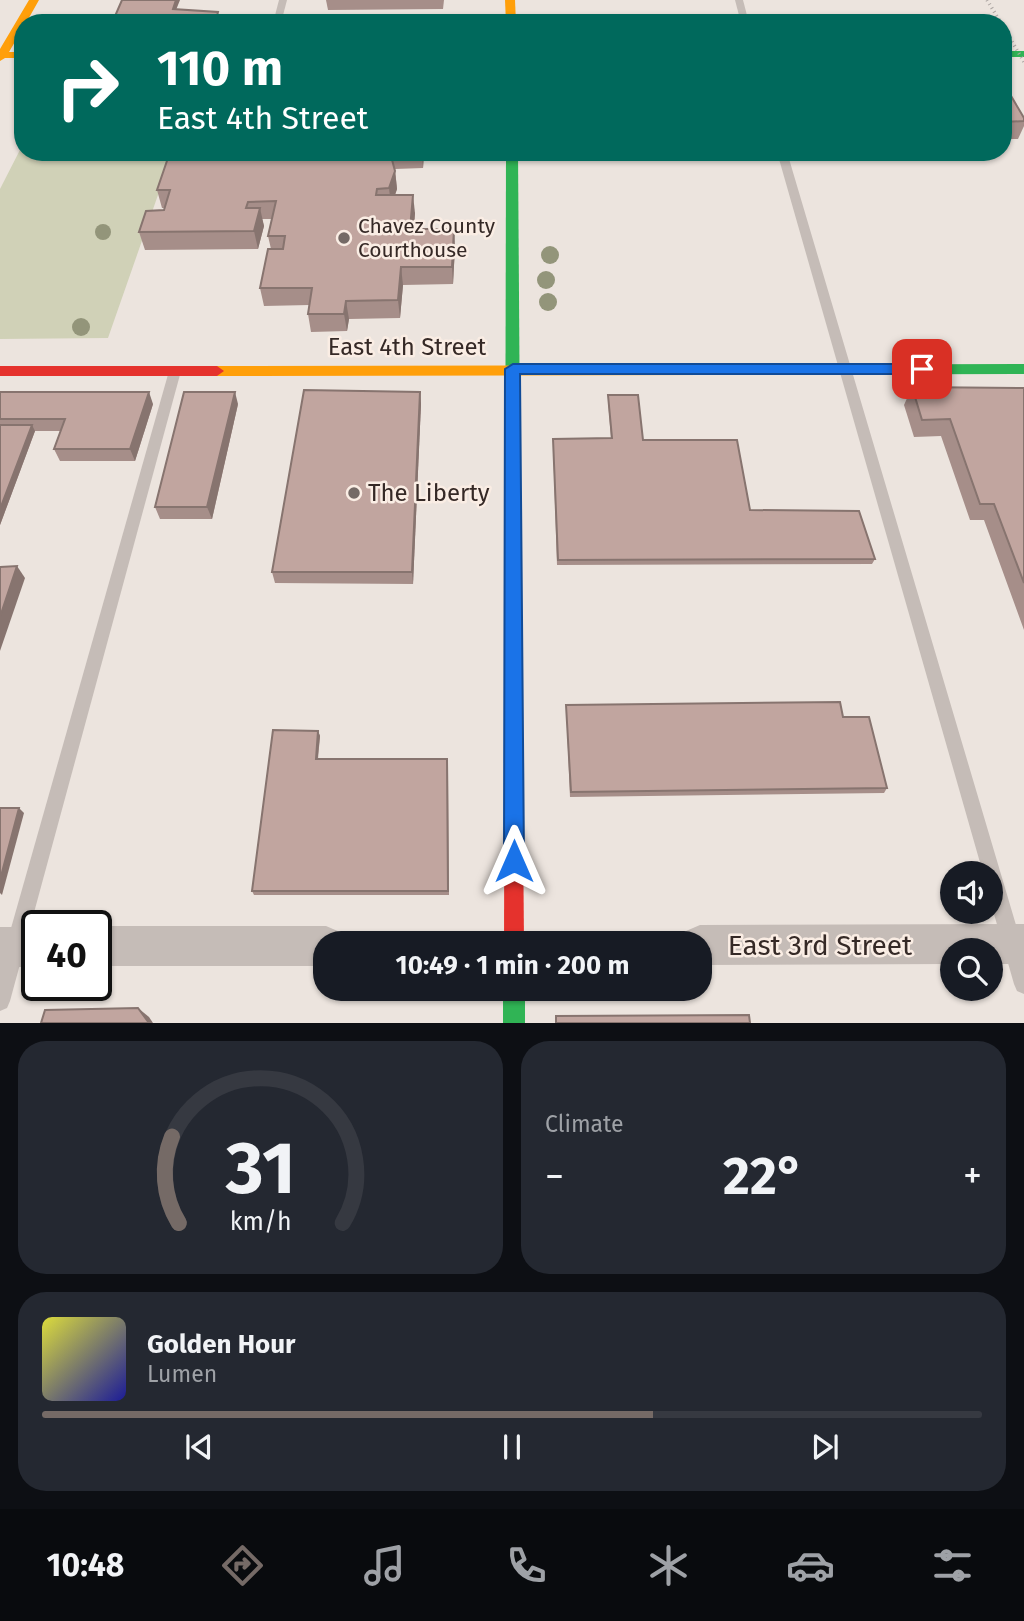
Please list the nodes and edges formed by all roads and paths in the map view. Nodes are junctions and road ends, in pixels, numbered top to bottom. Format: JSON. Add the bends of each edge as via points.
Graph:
{"nodes":[{"id":1,"x":14,"y":34,"type":"edge"},
{"id":2,"x":1,"y":56,"type":"edge"},
{"id":3,"x":512,"y":161,"type":"edge"},
{"id":4,"x":785,"y":161,"type":"edge"},
{"id":5,"x":513,"y":369,"type":"junction"},
{"id":6,"x":845,"y":369,"type":"junction"},
{"id":7,"x":1024,"y":369,"type":"edge"},
{"id":8,"x":0,"y":371,"type":"edge"},
{"id":9,"x":175,"y":371,"type":"junction"},
{"id":10,"x":514,"y":931,"type":"edge"},
{"id":11,"x":1018,"y":944,"type":"edge"},
{"id":12,"x":712,"y":945,"type":"edge"},
{"id":13,"x":112,"y":946,"type":"edge"},
{"id":14,"x":313,"y":946,"type":"edge"},
{"id":15,"x":18,"y":947,"type":"edge"},
{"id":16,"x":1024,"y":984,"type":"edge"},
{"id":17,"x":0,"y":1001,"type":"edge"},
{"id":18,"x":514,"y":1001,"type":"edge"},
{"id":19,"x":514,"y":1023,"type":"edge"}],
"edges":[{"from":1,"to":2,"type":"street"},
{"from":3,"to":5,"type":"street"},
{"from":4,"to":6,"type":"lane"},
{"from":5,"to":6,"type":"street","name":"East 4th Street"},
{"from":5,"to":9,"type":"street","name":"East 4th Street"},
{"from":5,"to":10,"type":"street"},
{"from":6,"to":7,"type":"street","name":"East 4th Street"},
{"from":6,"to":11,"type":"lane"},
{"from":8,"to":9,"type":"street","name":"East 4th Street"},
{"from":9,"to":15,"type":"lane"},
{"from":11,"to":12,"type":"street","name":"East 3rd Street"},
{"from":11,"to":16,"type":"lane"},
{"from":13,"to":14,"type":"street"},
{"from":15,"to":17,"type":"lane"},
{"from":18,"to":19,"type":"street"}]}
